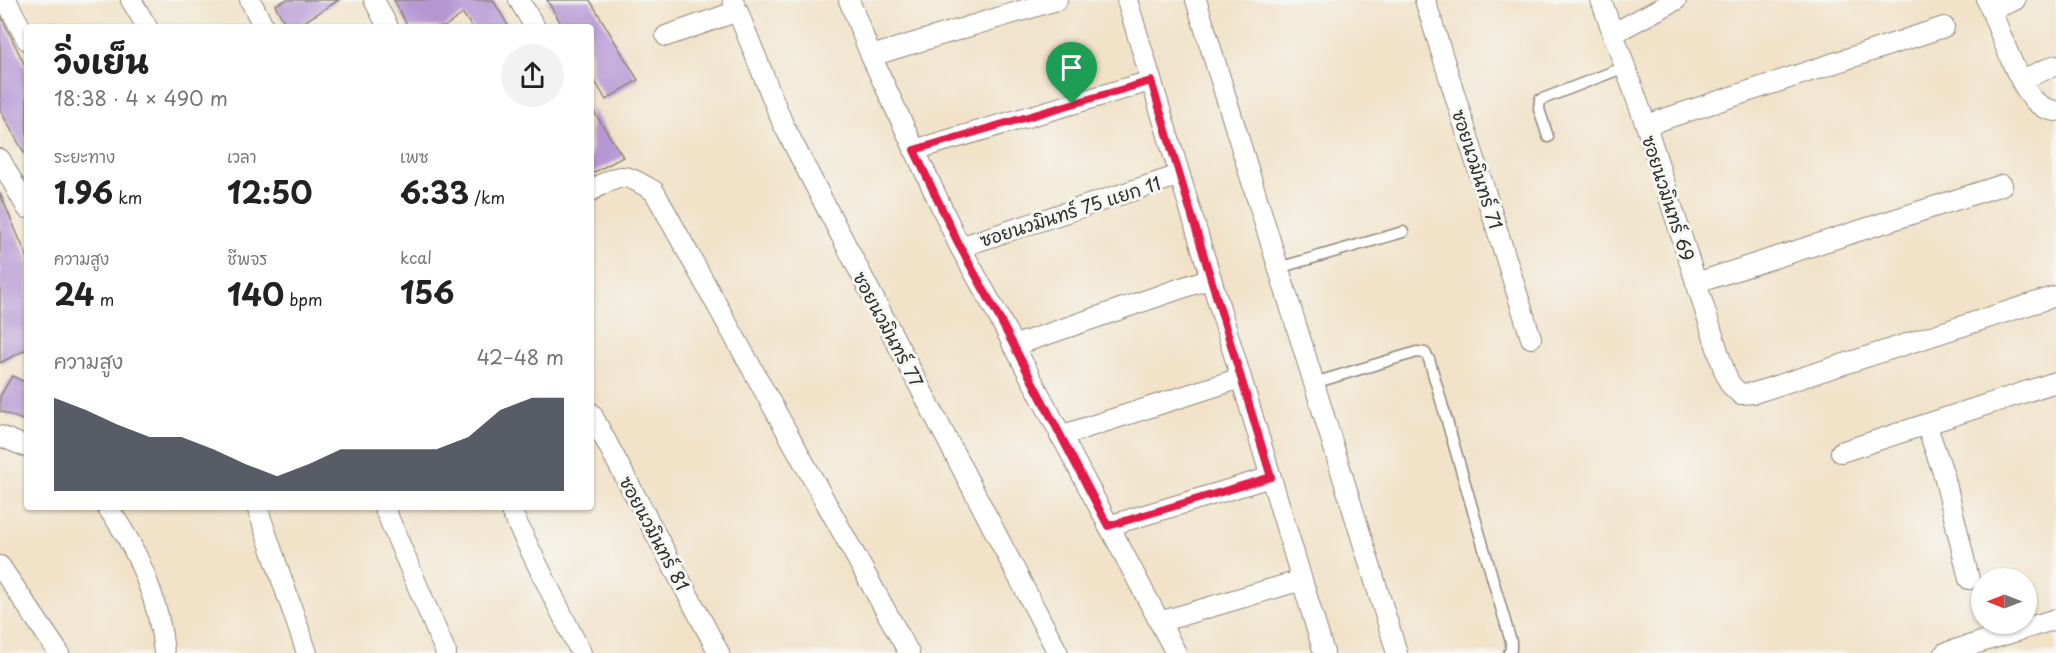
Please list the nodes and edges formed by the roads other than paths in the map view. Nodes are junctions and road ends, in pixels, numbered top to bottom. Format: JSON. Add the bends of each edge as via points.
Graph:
{"nodes":[{"id":1,"x":6,"y":0,"type":"edge"},
{"id":2,"x":131,"y":0,"type":"edge"},
{"id":3,"x":250,"y":0,"type":"edge"},
{"id":4,"x":374,"y":0,"type":"edge"},
{"id":5,"x":519,"y":0,"type":"edge"},
{"id":6,"x":849,"y":0,"type":"edge"},
{"id":7,"x":1057,"y":0,"type":"edge"},
{"id":8,"x":1127,"y":0,"type":"edge"},
{"id":9,"x":1196,"y":0,"type":"edge"},
{"id":10,"x":1425,"y":0,"type":"edge"},
{"id":11,"x":1601,"y":0,"type":"edge"},
{"id":12,"x":1676,"y":0,"type":"edge"},
{"id":13,"x":2015,"y":0,"type":"edge"},
{"id":14,"x":1989,"y":5,"type":"edge"},
{"id":15,"x":735,"y":6,"type":"edge"},
{"id":16,"x":145,"y":24,"type":"edge"},
{"id":17,"x":262,"y":24,"type":"edge"},
{"id":18,"x":386,"y":24,"type":"edge"},
{"id":19,"x":533,"y":24,"type":"edge"},
{"id":20,"x":1944,"y":27,"type":"dead end"},
{"id":21,"x":24,"y":34,"type":"edge"},
{"id":22,"x":1612,"y":34,"type":"junction"},
{"id":23,"x":666,"y":36,"type":"dead end"},
{"id":24,"x":871,"y":56,"type":"junction"},
{"id":25,"x":2056,"y":66,"type":"edge"},
{"id":26,"x":1625,"y":67,"type":"junction"},
{"id":27,"x":2021,"y":80,"type":"junction"},
{"id":28,"x":1151,"y":81,"type":"junction"},
{"id":29,"x":2056,"y":111,"type":"edge"},
{"id":30,"x":1646,"y":126,"type":"junction"},
{"id":31,"x":1548,"y":137,"type":"dead end"},
{"id":32,"x":914,"y":150,"type":"junction"},
{"id":33,"x":0,"y":159,"type":"edge"},
{"id":34,"x":1180,"y":175,"type":"junction"},
{"id":35,"x":2002,"y":185,"type":"dead end"},
{"id":36,"x":594,"y":189,"type":"edge"},
{"id":37,"x":24,"y":203,"type":"edge"},
{"id":38,"x":1403,"y":232,"type":"dead end"},
{"id":39,"x":960,"y":247,"type":"junction"},
{"id":40,"x":1278,"y":268,"type":"junction"},
{"id":41,"x":1211,"y":278,"type":"junction"},
{"id":42,"x":1696,"y":284,"type":"junction"},
{"id":43,"x":2056,"y":296,"type":"edge"},
{"id":44,"x":1531,"y":338,"type":"dead end"},
{"id":45,"x":1013,"y":346,"type":"junction"},
{"id":46,"x":1241,"y":378,"type":"junction"},
{"id":47,"x":2056,"y":382,"type":"edge"},
{"id":48,"x":1314,"y":383,"type":"junction"},
{"id":49,"x":594,"y":419,"type":"edge"},
{"id":50,"x":1926,"y":424,"type":"junction"},
{"id":51,"x":0,"y":436,"type":"edge"},
{"id":52,"x":1060,"y":436,"type":"junction"},
{"id":53,"x":24,"y":446,"type":"edge"},
{"id":54,"x":1841,"y":452,"type":"dead end"},
{"id":55,"x":1271,"y":477,"type":"junction"},
{"id":56,"x":109,"y":510,"type":"edge"},
{"id":57,"x":258,"y":510,"type":"edge"},
{"id":58,"x":385,"y":510,"type":"edge"},
{"id":59,"x":510,"y":510,"type":"edge"},
{"id":60,"x":1108,"y":526,"type":"junction"},
{"id":61,"x":0,"y":566,"type":"edge"},
{"id":62,"x":1969,"y":579,"type":"dead end"},
{"id":63,"x":1302,"y":580,"type":"junction"},
{"id":64,"x":2056,"y":619,"type":"edge"},
{"id":65,"x":1159,"y":622,"type":"junction"},
{"id":66,"x":59,"y":653,"type":"edge"},
{"id":67,"x":164,"y":653,"type":"edge"},
{"id":68,"x":307,"y":653,"type":"edge"},
{"id":69,"x":446,"y":653,"type":"edge"},
{"id":70,"x":581,"y":653,"type":"edge"},
{"id":71,"x":718,"y":653,"type":"edge"},
{"id":72,"x":909,"y":653,"type":"edge"},
{"id":73,"x":1058,"y":653,"type":"edge"},
{"id":74,"x":1176,"y":653,"type":"edge"},
{"id":75,"x":1324,"y":653,"type":"edge"},
{"id":76,"x":1397,"y":653,"type":"edge"},
{"id":77,"x":1509,"y":653,"type":"edge"},
{"id":78,"x":1945,"y":653,"type":"edge"}],
"edges":[{"from":1,"to":21,"type":"street"},
{"from":2,"to":16,"type":"street"},
{"from":3,"to":17,"type":"street"},
{"from":4,"to":18,"type":"street"},
{"from":5,"to":19,"type":"street"},
{"from":6,"to":24,"type":"street"},
{"from":7,"to":24,"type":"street"},
{"from":8,"to":28,"type":"street"},
{"from":9,"to":40,"type":"street"},
{"from":10,"to":44,"type":"street","name":"ซอยนวมินทร์ 71"},
{"from":11,"to":22,"type":"street","name":"ซอยนวมินทร์ 69"},
{"from":12,"to":22,"type":"street"},
{"from":13,"to":14,"type":"street"},
{"from":14,"to":27,"type":"street"},
{"from":15,"to":23,"type":"street"},
{"from":15,"to":73,"type":"street","name":"ซอยนวมินทร์ 77","via":[[783,124]]},
{"from":20,"to":30,"type":"street"},
{"from":22,"to":26,"type":"street","name":"ซอยนวมินทร์ 69"},
{"from":24,"to":32,"type":"street"},
{"from":25,"to":27,"type":"street"},
{"from":26,"to":30,"type":"street","name":"ซอยนวมินทร์ 69"},
{"from":26,"to":31,"type":"lane","via":[[1540,100]]},
{"from":27,"to":29,"type":"street","via":[[2033,100]]},
{"from":28,"to":32,"type":"street"},
{"from":28,"to":34,"type":"street"},
{"from":30,"to":42,"type":"street","name":"ซอยนวมินทร์ 69"},
{"from":32,"to":39,"type":"street"},
{"from":33,"to":37,"type":"street"},
{"from":34,"to":39,"type":"street","name":"ซอยนวมินทร์ 75 แยก 11"},
{"from":34,"to":41,"type":"street"},
{"from":35,"to":42,"type":"street"},
{"from":36,"to":72,"type":"street","via":[[613,178],[627,176],[654,191]]},
{"from":38,"to":40,"type":"lane"},
{"from":39,"to":45,"type":"street"},
{"from":40,"to":48,"type":"street"},
{"from":41,"to":45,"type":"street"},
{"from":41,"to":46,"type":"street"},
{"from":42,"to":43,"type":"street","name":"ซอยนวมินทร์ 69","via":[[1724,370],[1740,394],[1754,393]]},
{"from":45,"to":52,"type":"street"},
{"from":46,"to":52,"type":"street"},
{"from":46,"to":55,"type":"street"},
{"from":47,"to":50,"type":"street"},
{"from":48,"to":76,"type":"street"},
{"from":48,"to":77,"type":"lane","via":[[1417,352],[1425,353],[1511,642]]},
{"from":49,"to":71,"type":"street","name":"ซอยนวมินทร์ 81"},
{"from":50,"to":54,"type":"street"},
{"from":50,"to":62,"type":"street","via":[[1944,476]]},
{"from":51,"to":53,"type":"street"},
{"from":52,"to":60,"type":"street"},
{"from":55,"to":60,"type":"street"},
{"from":55,"to":63,"type":"street"},
{"from":56,"to":67,"type":"street","via":[[135,548],[151,592]]},
{"from":57,"to":68,"type":"street"},
{"from":58,"to":69,"type":"street"},
{"from":59,"to":70,"type":"street"},
{"from":60,"to":65,"type":"street"},
{"from":61,"to":66,"type":"street"},
{"from":63,"to":65,"type":"street"},
{"from":63,"to":75,"type":"street"},
{"from":64,"to":78,"type":"street"},
{"from":65,"to":74,"type":"street"}]}
